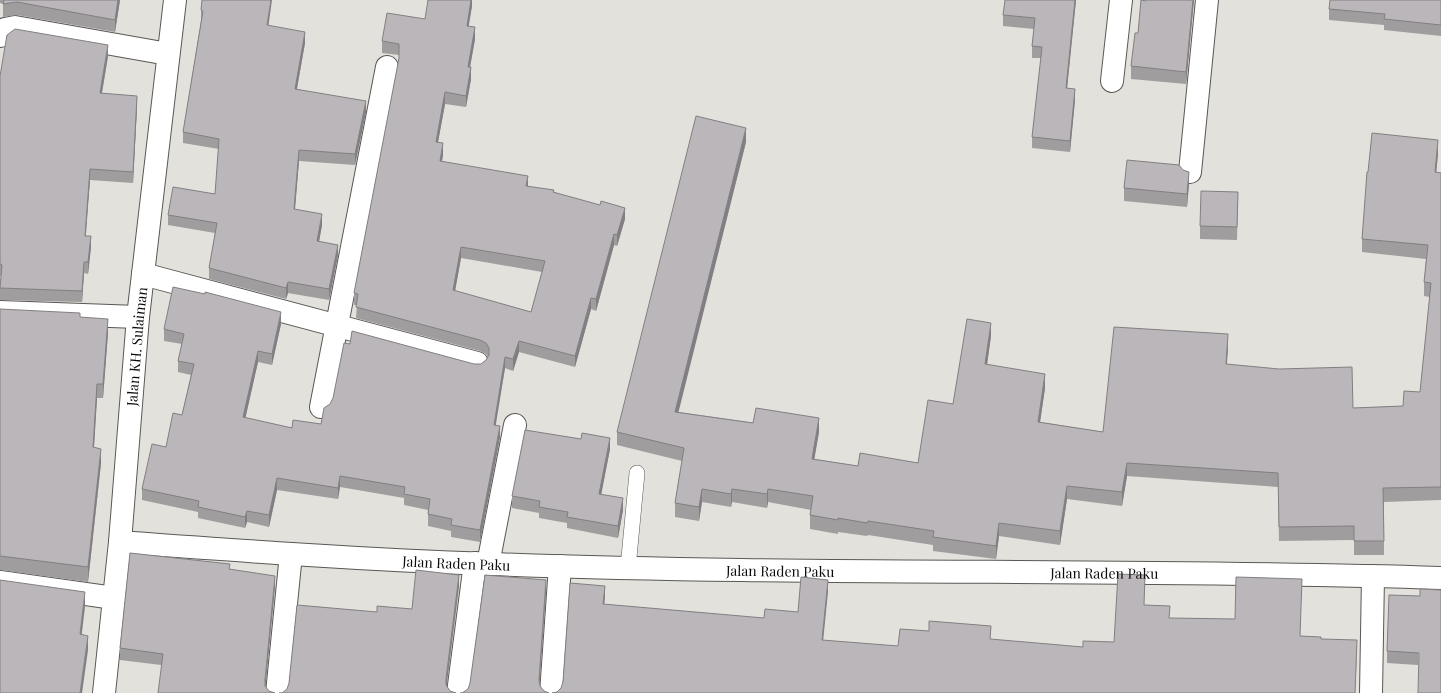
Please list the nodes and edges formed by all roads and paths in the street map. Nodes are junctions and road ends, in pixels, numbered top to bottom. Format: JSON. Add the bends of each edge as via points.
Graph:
{"nodes":[{"id":1,"x":175,"y":0,"type":"edge"},
{"id":2,"x":1121,"y":0,"type":"edge"},
{"id":3,"x":1207,"y":0,"type":"edge"},
{"id":4,"x":0,"y":36,"type":"edge"},
{"id":5,"x":168,"y":54,"type":"junction"},
{"id":6,"x":388,"y":67,"type":"dead end"},
{"id":7,"x":1112,"y":81,"type":"dead end"},
{"id":8,"x":1190,"y":172,"type":"edge"},
{"id":9,"x":143,"y":274,"type":"junction"},
{"id":10,"x":0,"y":312,"type":"edge"},
{"id":11,"x":138,"y":317,"type":"junction"},
{"id":12,"x":338,"y":326,"type":"junction"},
{"id":13,"x":477,"y":363,"type":"edge"},
{"id":14,"x":321,"y":407,"type":"dead end"},
{"id":15,"x":515,"y":425,"type":"dead end"},
{"id":16,"x":637,"y":473,"type":"dead end"},
{"id":17,"x":120,"y":542,"type":"junction"},
{"id":18,"x":291,"y":554,"type":"junction"},
{"id":19,"x":481,"y":564,"type":"junction"},
{"id":20,"x":560,"y":566,"type":"junction"},
{"id":21,"x":628,"y":568,"type":"junction"},
{"id":22,"x":1373,"y":576,"type":"junction"},
{"id":23,"x":1441,"y":578,"type":"edge"},
{"id":24,"x":0,"y":582,"type":"edge"},
{"id":25,"x":114,"y":598,"type":"junction"},
{"id":26,"x":104,"y":693,"type":"edge"},
{"id":27,"x":277,"y":693,"type":"edge"},
{"id":28,"x":458,"y":693,"type":"edge"},
{"id":29,"x":551,"y":693,"type":"edge"},
{"id":30,"x":1371,"y":693,"type":"edge"}],
"edges":[{"from":1,"to":5,"type":"street","name":"Jalan KH. Sulaiman"},
{"from":2,"to":7,"type":"street"},
{"from":3,"to":8,"type":"street"},
{"from":4,"to":5,"type":"street","via":[[5,29],[15,27]]},
{"from":5,"to":9,"type":"street","name":"Jalan KH. Sulaiman"},
{"from":6,"to":12,"type":"street"},
{"from":9,"to":11,"type":"street","name":"Jalan KH. Sulaiman"},
{"from":9,"to":12,"type":"street"},
{"from":10,"to":11,"type":"street"},
{"from":11,"to":17,"type":"street","name":"Jalan KH. Sulaiman"},
{"from":12,"to":13,"type":"street"},
{"from":12,"to":14,"type":"street"},
{"from":15,"to":19,"type":"street"},
{"from":16,"to":21,"type":"lane"},
{"from":17,"to":18,"type":"street","name":"Jalan Raden Paku"},
{"from":17,"to":25,"type":"street","name":"Jalan KH. Sulaiman"},
{"from":18,"to":19,"type":"street","name":"Jalan Raden Paku"},
{"from":18,"to":27,"type":"street"},
{"from":19,"to":20,"type":"street","name":"Jalan Raden Paku"},
{"from":19,"to":28,"type":"street"},
{"from":20,"to":21,"type":"street","name":"Jalan Raden Paku"},
{"from":20,"to":29,"type":"street"},
{"from":21,"to":22,"type":"street","name":"Jalan Raden Paku"},
{"from":22,"to":23,"type":"street","name":"Jalan Raden Paku"},
{"from":22,"to":30,"type":"street"},
{"from":24,"to":25,"type":"street"},
{"from":25,"to":26,"type":"street","name":"Jalan KH. Sulaiman"}]}
